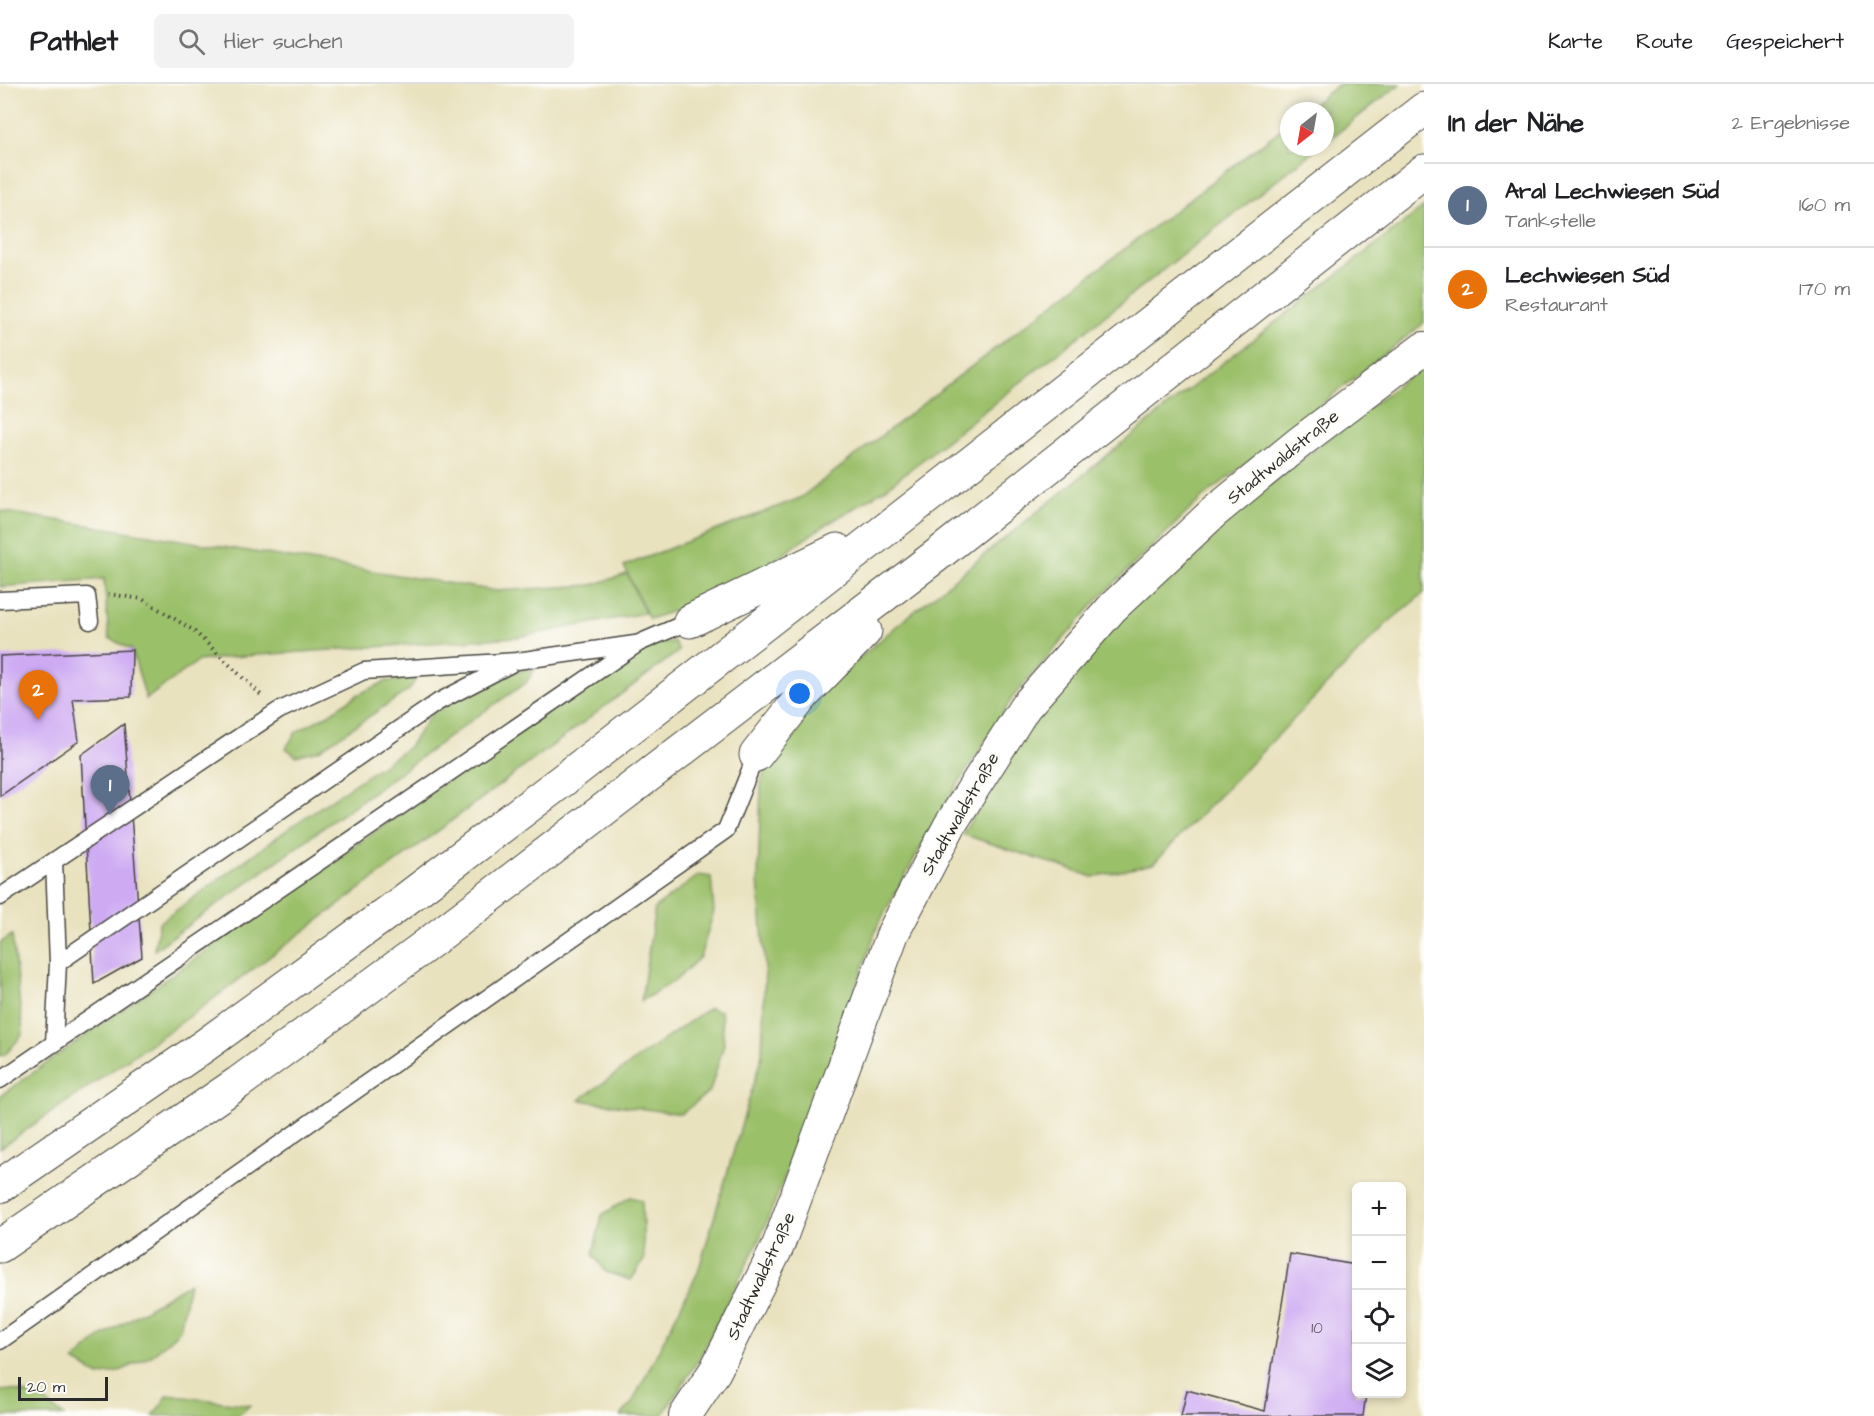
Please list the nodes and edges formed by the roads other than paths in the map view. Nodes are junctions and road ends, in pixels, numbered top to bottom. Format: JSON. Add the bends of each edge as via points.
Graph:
{"nodes":[{"id":1,"x":1424,"y":109,"type":"edge"},
{"id":2,"x":1424,"y":171,"type":"edge"},
{"id":3,"x":1424,"y":348,"type":"edge"},
{"id":4,"x":898,"y":520,"type":"junction"},
{"id":5,"x":941,"y":552,"type":"junction"},
{"id":6,"x":0,"y":600,"type":"edge"},
{"id":7,"x":90,"y":621,"type":"dead end"},
{"id":8,"x":690,"y":621,"type":"joint"},
{"id":9,"x":639,"y":643,"type":"junction"},
{"id":10,"x":517,"y":661,"type":"junction"},
{"id":11,"x":756,"y":755,"type":"joint"},
{"id":12,"x":54,"y":861,"type":"junction"},
{"id":13,"x":0,"y":897,"type":"edge"},
{"id":14,"x":58,"y":963,"type":"junction"},
{"id":15,"x":54,"y":1044,"type":"junction"},
{"id":16,"x":0,"y":1080,"type":"edge"},
{"id":17,"x":0,"y":1186,"type":"edge"},
{"id":18,"x":0,"y":1246,"type":"edge"},
{"id":19,"x":0,"y":1341,"type":"edge"},
{"id":20,"x":685,"y":1416,"type":"edge"}],
"edges":[{"from":1,"to":4,"type":"highway"},
{"from":2,"to":5,"type":"highway"},
{"from":3,"to":20,"type":"street","name":"Stadtwaldstraße","via":[[1214,513],[1113,607],[1025,707],[950,825],[893,933],[778,1246],[716,1371]]},
{"from":4,"to":8,"type":"highway"},
{"from":4,"to":17,"type":"highway","via":[[394,908],[204,1046]]},
{"from":5,"to":11,"type":"highway","via":[[803,695]]},
{"from":5,"to":18,"type":"highway","via":[[421,949],[238,1083]]},
{"from":6,"to":7,"type":"lane","via":[[87,596]]},
{"from":8,"to":9,"type":"lane"},
{"from":9,"to":10,"type":"lane"},
{"from":9,"to":15,"type":"lane"},
{"from":10,"to":12,"type":"lane","via":[[364,671],[278,711]]},
{"from":10,"to":14,"type":"lane","via":[[438,702]]},
{"from":11,"to":19,"type":"lane","via":[[726,830]]},
{"from":12,"to":13,"type":"lane"},
{"from":12,"to":14,"type":"lane"},
{"from":14,"to":15,"type":"lane"},
{"from":15,"to":16,"type":"lane"}]}
